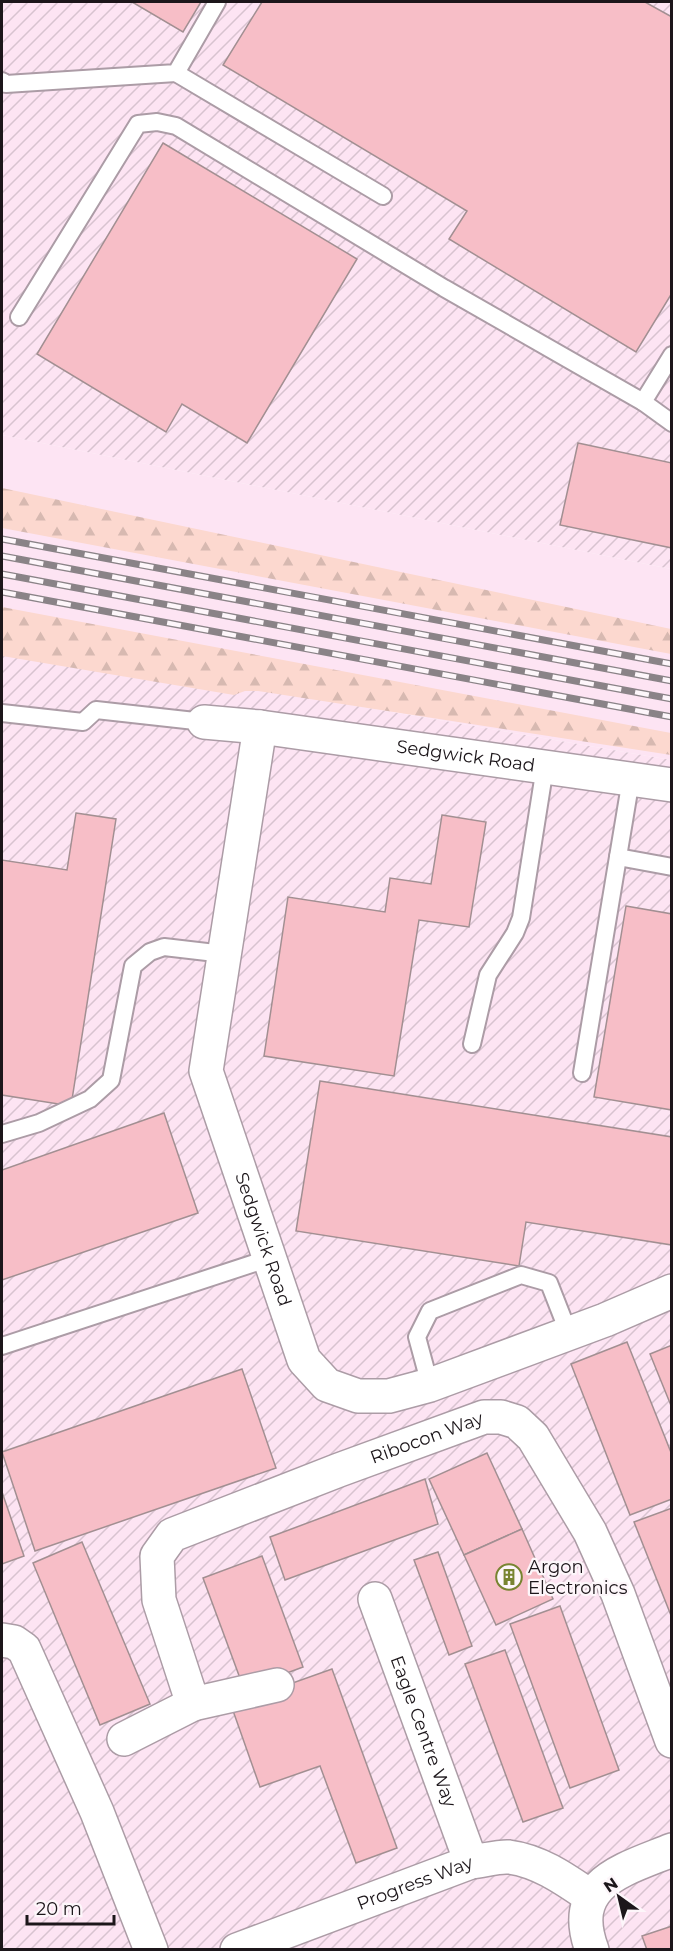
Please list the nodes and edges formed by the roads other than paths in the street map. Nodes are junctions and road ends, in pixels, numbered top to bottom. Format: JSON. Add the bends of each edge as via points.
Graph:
{"nodes":[{"id":1,"x":217,"y":2,"type":"edge"},
{"id":2,"x":176,"y":73,"type":"junction"},
{"id":3,"x":2,"y":81,"type":"edge"},
{"id":4,"x":383,"y":196,"type":"dead end"},
{"id":5,"x":19,"y":317,"type":"dead end"},
{"id":6,"x":672,"y":355,"type":"edge"},
{"id":7,"x":643,"y":402,"type":"junction"},
{"id":8,"x":672,"y":423,"type":"edge"},
{"id":9,"x":2,"y":713,"type":"edge"},
{"id":10,"x":204,"y":722,"type":"joint"},
{"id":11,"x":260,"y":727,"type":"junction"},
{"id":12,"x":545,"y":767,"type":"junction"},
{"id":13,"x":631,"y":779,"type":"junction"},
{"id":14,"x":672,"y":785,"type":"edge"},
{"id":15,"x":618,"y":856,"type":"junction"},
{"id":16,"x":672,"y":867,"type":"edge"},
{"id":17,"x":224,"y":954,"type":"junction"},
{"id":18,"x":472,"y":1044,"type":"dead end"},
{"id":19,"x":582,"y":1073,"type":"dead end"},
{"id":20,"x":2,"y":1134,"type":"edge"},
{"id":21,"x":270,"y":1258,"type":"junction"},
{"id":22,"x":672,"y":1291,"type":"edge"},
{"id":23,"x":569,"y":1334,"type":"junction"},
{"id":24,"x":2,"y":1346,"type":"edge"},
{"id":25,"x":430,"y":1385,"type":"junction"},
{"id":26,"x":375,"y":1599,"type":"dead end"},
{"id":27,"x":2,"y":1640,"type":"edge"},
{"id":28,"x":277,"y":1685,"type":"dead end"},
{"id":29,"x":193,"y":1704,"type":"junction"},
{"id":30,"x":124,"y":1739,"type":"dead end"},
{"id":31,"x":672,"y":1741,"type":"edge"},
{"id":32,"x":672,"y":1850,"type":"edge"},
{"id":33,"x":471,"y":1862,"type":"junction"},
{"id":34,"x":591,"y":1897,"type":"junction"},
{"id":35,"x":151,"y":1950,"type":"edge"},
{"id":36,"x":237,"y":1950,"type":"edge"},
{"id":37,"x":592,"y":1950,"type":"edge"}],
"edges":[{"from":1,"to":2,"type":"lane"},
{"from":2,"to":3,"type":"lane","via":[[6,84]]},
{"from":2,"to":4,"type":"lane"},
{"from":5,"to":7,"type":"lane","via":[[138,124],[157,122],[176,126],[444,288]]},
{"from":6,"to":7,"type":"lane"},
{"from":7,"to":8,"type":"lane"},
{"from":9,"to":10,"type":"lane","via":[[83,723],[96,710]]},
{"from":10,"to":11,"type":"street","name":"Sedgwick Road"},
{"from":11,"to":12,"type":"street","name":"Sedgwick Road"},
{"from":11,"to":17,"type":"street","name":"Sedgwick Road"},
{"from":12,"to":13,"type":"street","name":"Sedgwick Road"},
{"from":12,"to":18,"type":"lane","via":[[521,918],[488,975]]},
{"from":13,"to":14,"type":"street","name":"Sedgwick Road"},
{"from":13,"to":15,"type":"lane"},
{"from":15,"to":16,"type":"lane"},
{"from":15,"to":19,"type":"lane"},
{"from":17,"to":20,"type":"lane","via":[[164,947],[150,952],[133,966],[111,1080],[90,1099],[39,1123]]},
{"from":17,"to":21,"type":"street","name":"Sedgwick Road","via":[[206,1071]]},
{"from":21,"to":24,"type":"lane"},
{"from":21,"to":25,"type":"street","name":"Sedgwick Road","via":[[304,1360],[327,1385],[358,1396],[389,1396]]},
{"from":22,"to":23,"type":"street","name":"Sedgwick Road"},
{"from":23,"to":25,"type":"street","name":"Sedgwick Road"},
{"from":23,"to":25,"type":"lane","via":[[549,1283],[521,1275],[430,1311],[417,1337]]},
{"from":26,"to":33,"type":"street","name":"Eagle Centre Way"},
{"from":27,"to":35,"type":"street","via":[[15,1642],[24,1649],[97,1812]]},
{"from":28,"to":29,"type":"street"},
{"from":29,"to":30,"type":"street"},
{"from":29,"to":31,"type":"street","name":"Ribocon Way","via":[[159,1600],[157,1556],[172,1534],[463,1424],[484,1417],[501,1417],[517,1422],[533,1437],[590,1532],[618,1594]]},
{"from":32,"to":34,"type":"street","via":[[607,1878]]},
{"from":33,"to":34,"type":"street","name":"Progress Way","via":[[508,1857],[539,1865]]},
{"from":33,"to":36,"type":"street","name":"Progress Way"},
{"from":34,"to":37,"type":"street","via":[[585,1923]]}]}
